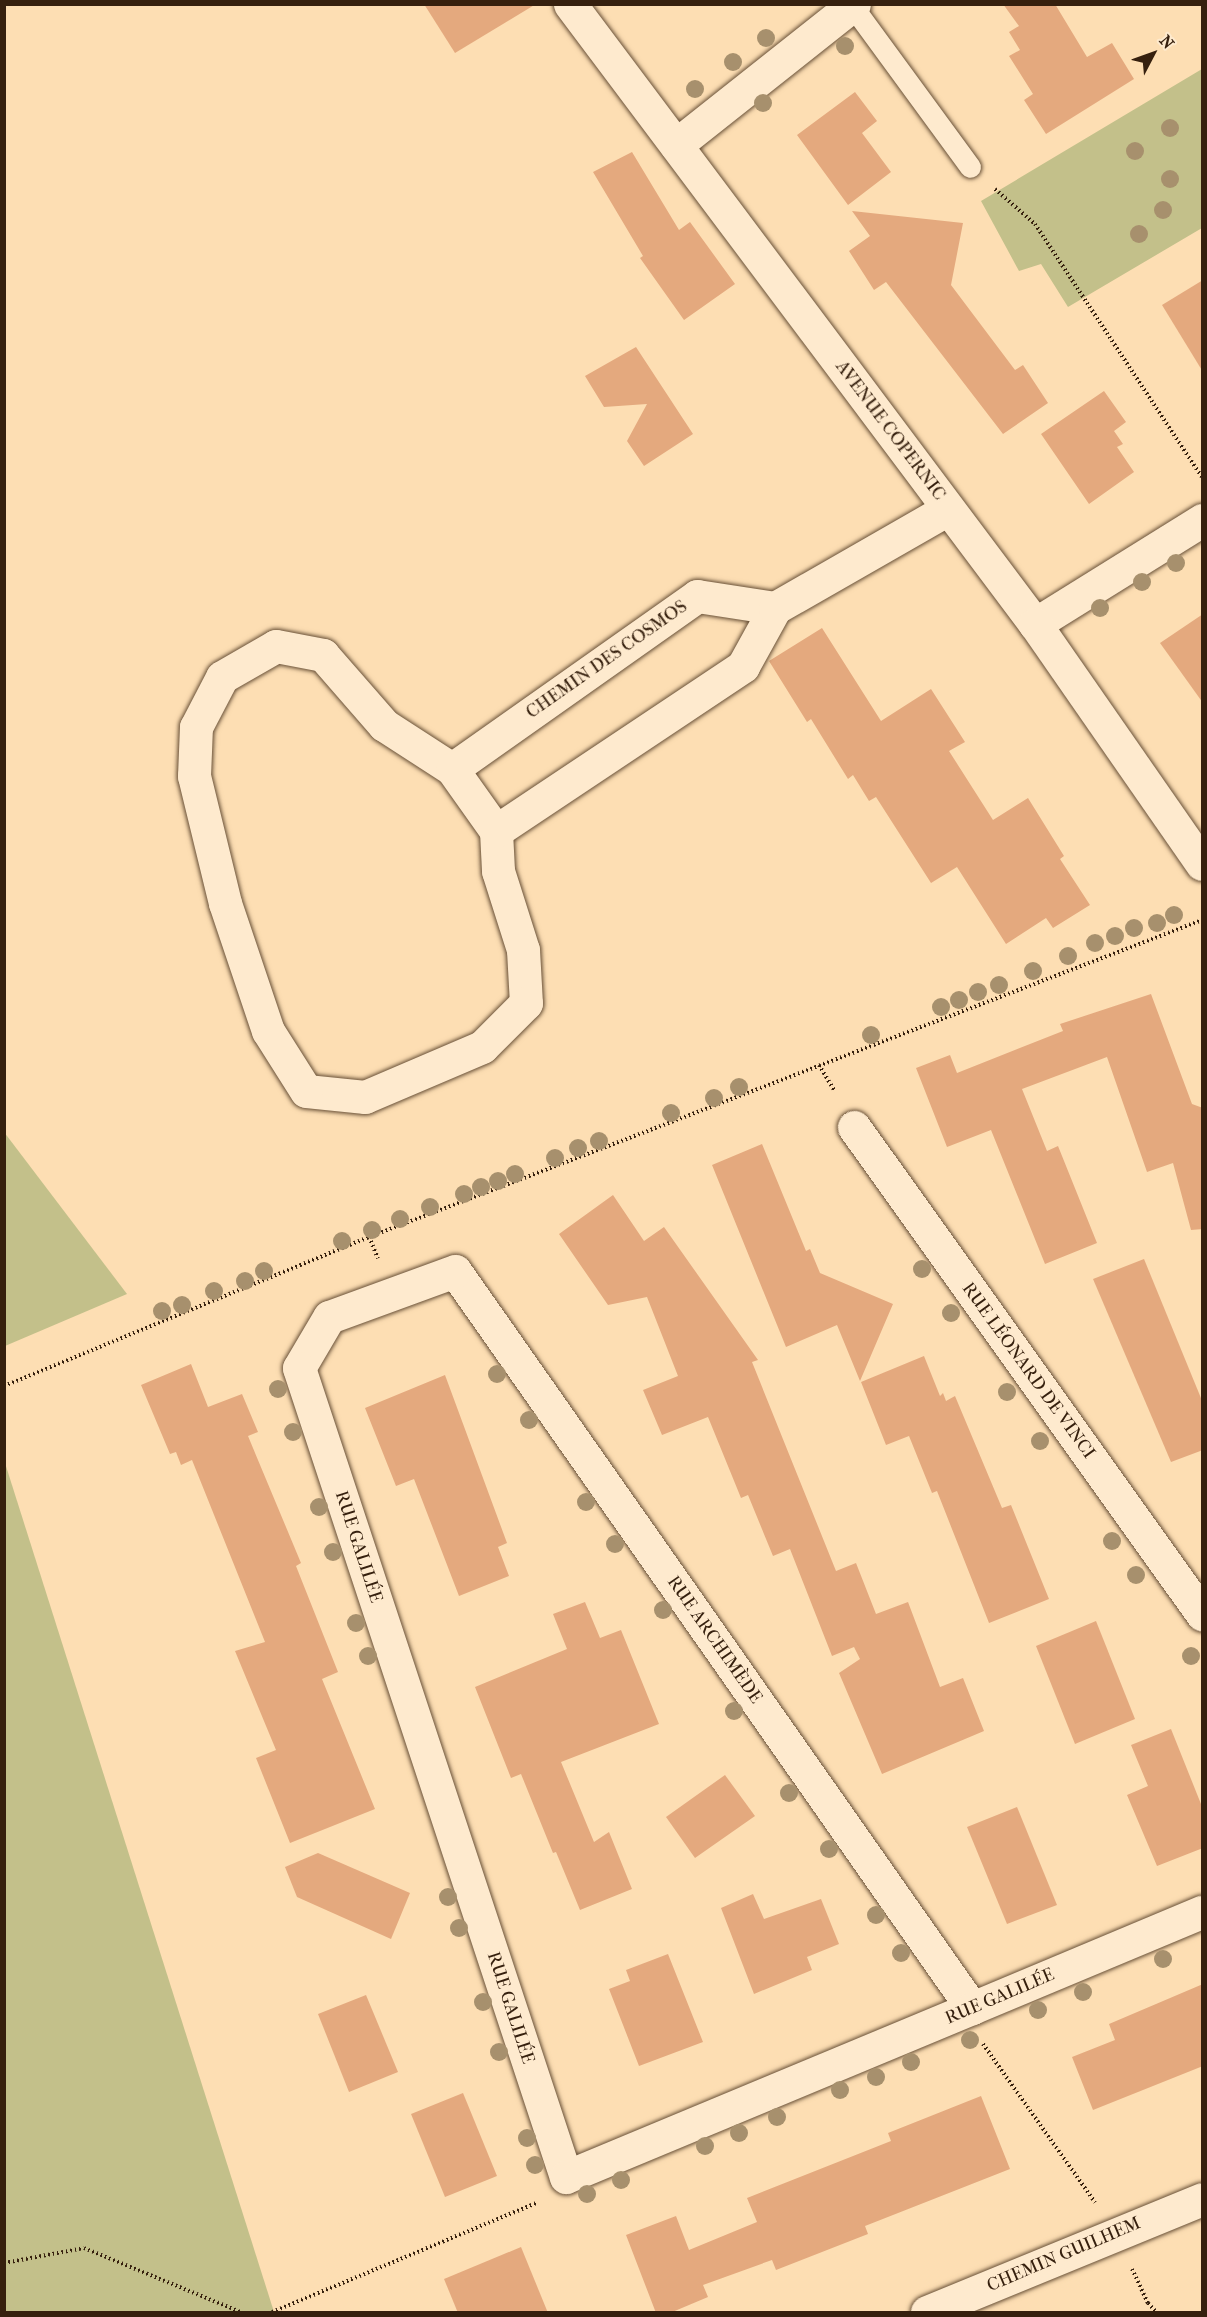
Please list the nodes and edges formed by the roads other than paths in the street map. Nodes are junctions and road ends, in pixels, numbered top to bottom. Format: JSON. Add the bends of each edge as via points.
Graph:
{"nodes":[{"id":1,"x":570,"y":4,"type":"edge"},
{"id":2,"x":854,"y":6,"type":"edge"},
{"id":3,"x":676,"y":145,"type":"junction"},
{"id":4,"x":970,"y":166,"type":"road end"},
{"id":5,"x":948,"y":508,"type":"junction"},
{"id":6,"x":1203,"y":520,"type":"edge"},
{"id":7,"x":775,"y":608,"type":"junction"},
{"id":8,"x":1035,"y":624,"type":"junction"},
{"id":9,"x":452,"y":769,"type":"junction"},
{"id":10,"x":496,"y":831,"type":"junction"},
{"id":11,"x":1203,"y":864,"type":"edge"},
{"id":12,"x":855,"y":1127,"type":"dead end"},
{"id":13,"x":455,"y":1271,"type":"joint"},
{"id":14,"x":1203,"y":1614,"type":"edge"},
{"id":15,"x":1203,"y":1912,"type":"edge"},
{"id":16,"x":972,"y":2008,"type":"junction"},
{"id":17,"x":1203,"y":2199,"type":"edge"},
{"id":18,"x":927,"y":2313,"type":"edge"}],
"edges":[{"from":1,"to":3,"type":"street","name":"AVENUE COPERNIC"},
{"from":2,"to":3,"type":"street"},
{"from":2,"to":4,"type":"lane"},
{"from":3,"to":5,"type":"street","name":"AVENUE COPERNIC"},
{"from":5,"to":7,"type":"street"},
{"from":5,"to":8,"type":"street","name":"AVENUE COPERNIC"},
{"from":6,"to":8,"type":"street"},
{"from":7,"to":9,"type":"street","name":"CHEMIN DES COSMOS","via":[[697,596]]},
{"from":7,"to":10,"type":"street","via":[[743,666]]},
{"from":8,"to":11,"type":"street","name":"AVENUE COPERNIC"},
{"from":9,"to":10,"type":"street"},
{"from":9,"to":10,"type":"street","via":[[384,725],[323,655],[276,646],[222,677],[196,727],[194,776],[225,903],[268,1031],[306,1092],[365,1097],[482,1047],[526,1004],[523,950],[498,871]]},
{"from":12,"to":14,"type":"street","name":"RUE LÉONARD DE VINCI"},
{"from":13,"to":16,"type":"street","name":"RUE ARCHIMÈDE"},
{"from":13,"to":16,"type":"street","name":"RUE GALILÉE","via":[[329,1317],[299,1368],[566,2177]]},
{"from":15,"to":16,"type":"street","name":"RUE GALILÉE"},
{"from":17,"to":18,"type":"street","name":"CHEMIN GUILHEM"}]}
